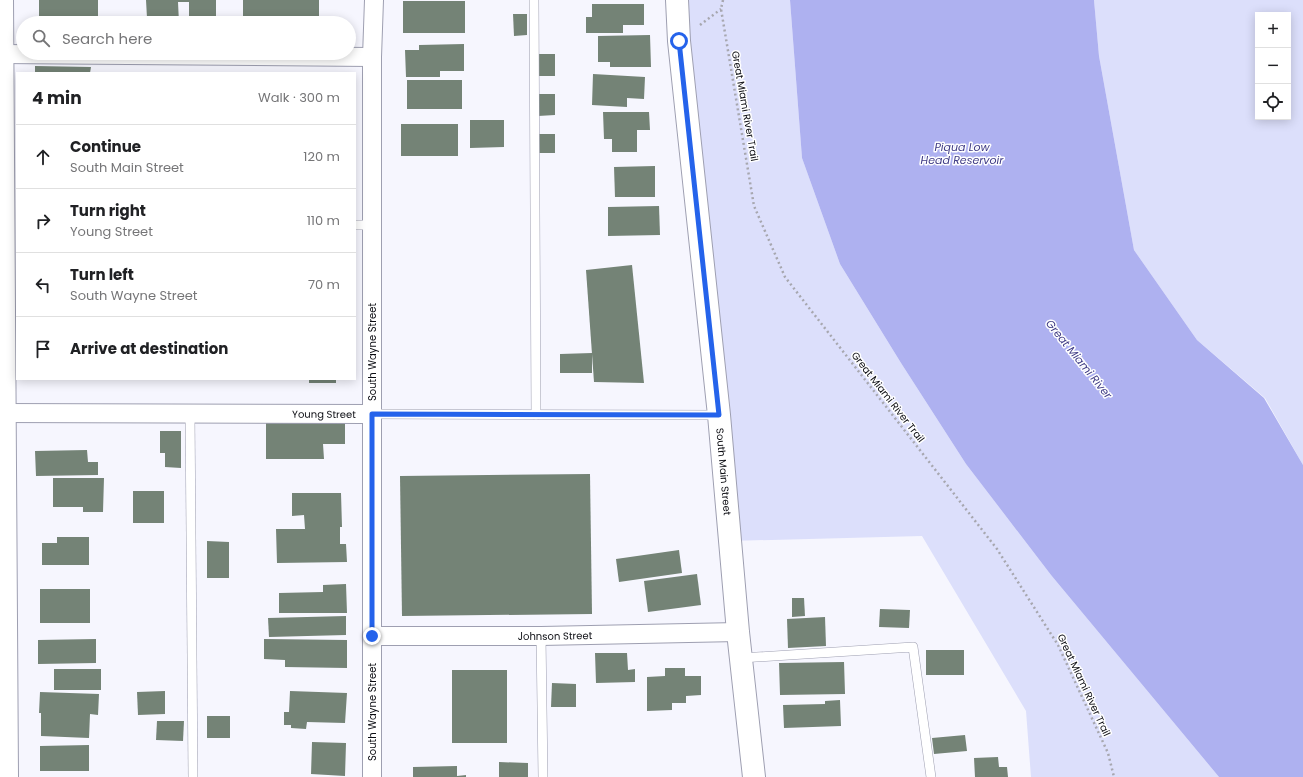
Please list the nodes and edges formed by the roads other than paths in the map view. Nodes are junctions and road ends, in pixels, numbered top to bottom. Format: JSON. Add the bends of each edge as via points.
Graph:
{"nodes":[{"id":1,"x":4,"y":0,"type":"edge"},
{"id":2,"x":374,"y":0,"type":"edge"},
{"id":3,"x":534,"y":0,"type":"edge"},
{"id":4,"x":677,"y":0,"type":"edge"},
{"id":5,"x":3,"y":54,"type":"edge"},
{"id":6,"x":16,"y":54,"type":"edge"},
{"id":7,"x":356,"y":56,"type":"edge"},
{"id":8,"x":372,"y":56,"type":"junction"},
{"id":9,"x":8,"y":225,"type":"edge"},
{"id":10,"x":364,"y":225,"type":"edge"},
{"id":11,"x":3,"y":413,"type":"edge"},
{"id":12,"x":190,"y":414,"type":"junction"},
{"id":13,"x":372,"y":414,"type":"junction"},
{"id":14,"x":536,"y":415,"type":"junction"},
{"id":15,"x":719,"y":415,"type":"junction"},
{"id":16,"x":738,"y":632,"type":"junction"},
{"id":17,"x":372,"y":636,"type":"junction"},
{"id":18,"x":541,"y":636,"type":"junction"},
{"id":19,"x":741,"y":658,"type":"junction"},
{"id":20,"x":9,"y":777,"type":"edge"},
{"id":21,"x":193,"y":777,"type":"edge"},
{"id":22,"x":372,"y":777,"type":"edge"},
{"id":23,"x":543,"y":777,"type":"edge"},
{"id":24,"x":754,"y":777,"type":"edge"},
{"id":25,"x":931,"y":777,"type":"edge"}],
"edges":[{"from":1,"to":5,"type":"street"},
{"from":2,"to":8,"type":"street","name":"South Wayne Street"},
{"from":3,"to":14,"type":"lane"},
{"from":4,"to":15,"type":"main road","name":"South Main Street","via":[[679,41]]},
{"from":5,"to":6,"type":"street"},
{"from":5,"to":9,"type":"street"},
{"from":7,"to":8,"type":"street"},
{"from":8,"to":10,"type":"street","name":"South Wayne Street"},
{"from":9,"to":11,"type":"street"},
{"from":10,"to":13,"type":"street","name":"South Wayne Street"},
{"from":11,"to":12,"type":"street","name":"Young Street"},
{"from":11,"to":20,"type":"street"},
{"from":12,"to":13,"type":"street","name":"Young Street"},
{"from":12,"to":21,"type":"lane"},
{"from":13,"to":14,"type":"lane","name":"Young Street"},
{"from":13,"to":17,"type":"street","name":"South Wayne Street"},
{"from":14,"to":15,"type":"lane","name":"Young Street"},
{"from":15,"to":16,"type":"main road","name":"South Main Street"},
{"from":16,"to":18,"type":"street","name":"Johnson Street"},
{"from":16,"to":19,"type":"main road","name":"South Main Street"},
{"from":17,"to":18,"type":"street","name":"Johnson Street"},
{"from":17,"to":22,"type":"street","name":"South Wayne Street"},
{"from":18,"to":23,"type":"lane"},
{"from":19,"to":24,"type":"main road","name":"South Main Street"},
{"from":19,"to":25,"type":"lane","via":[[913,647]]}]}
